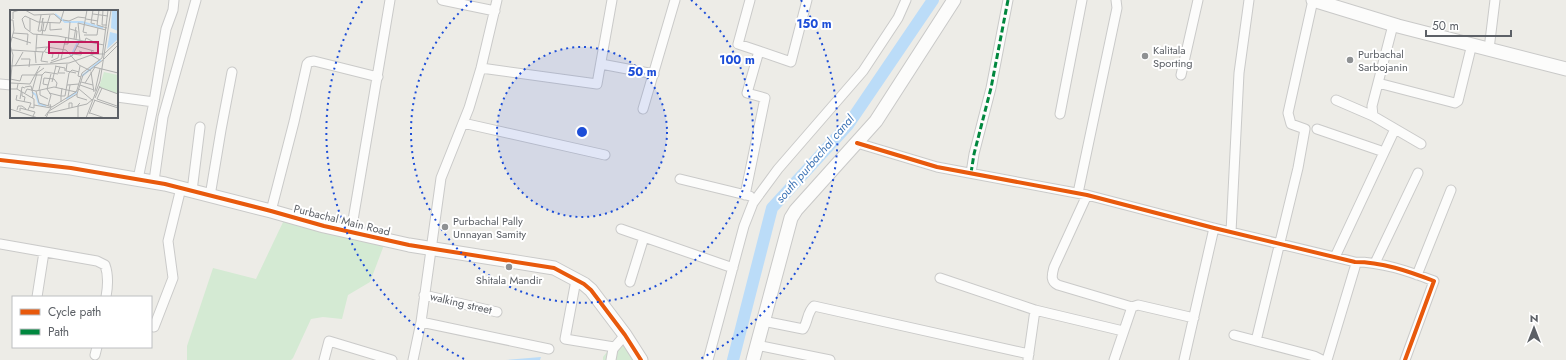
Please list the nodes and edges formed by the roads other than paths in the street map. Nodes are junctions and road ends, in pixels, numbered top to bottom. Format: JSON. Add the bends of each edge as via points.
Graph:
{"nodes":[{"id":1,"x":174,"y":0,"type":"edge"},
{"id":2,"x":196,"y":0,"type":"edge"},
{"id":3,"x":390,"y":0,"type":"edge"},
{"id":4,"x":442,"y":0,"type":"edge"},
{"id":5,"x":497,"y":0,"type":"edge"},
{"id":6,"x":612,"y":0,"type":"edge"},
{"id":7,"x":674,"y":0,"type":"edge"},
{"id":8,"x":750,"y":0,"type":"edge"},
{"id":9,"x":807,"y":0,"type":"edge"},
{"id":10,"x":906,"y":0,"type":"edge"},
{"id":11,"x":954,"y":0,"type":"edge"},
{"id":12,"x":1008,"y":0,"type":"edge"},
{"id":13,"x":1082,"y":0,"type":"edge"},
{"id":14,"x":1116,"y":0,"type":"edge"},
{"id":15,"x":1198,"y":0,"type":"edge"},
{"id":16,"x":1248,"y":0,"type":"edge"},
{"id":17,"x":1313,"y":0,"type":"edge"},
{"id":18,"x":1495,"y":0,"type":"edge"},
{"id":19,"x":495,"y":11,"type":"junction"},
{"id":20,"x":1393,"y":25,"type":"junction"},
{"id":21,"x":1472,"y":44,"type":"junction"},
{"id":22,"x":1489,"y":49,"type":"junction"},
{"id":23,"x":759,"y":51,"type":"junction"},
{"id":24,"x":601,"y":64,"type":"junction"},
{"id":25,"x":481,"y":68,"type":"junction"},
{"id":26,"x":1566,"y":68,"type":"edge"},
{"id":27,"x":232,"y":72,"type":"dead end"},
{"id":28,"x":654,"y":74,"type":"junction"},
{"id":29,"x":1181,"y":74,"type":"dead end"},
{"id":30,"x":378,"y":77,"type":"junction"},
{"id":31,"x":1378,"y":83,"type":"junction"},
{"id":32,"x":0,"y":84,"type":"edge"},
{"id":33,"x":10,"y":85,"type":"edge"},
{"id":34,"x":118,"y":96,"type":"edge"},
{"id":35,"x":1336,"y":100,"type":"dead end"},
{"id":36,"x":154,"y":102,"type":"junction"},
{"id":37,"x":644,"y":109,"type":"dead end"},
{"id":38,"x":1060,"y":114,"type":"dead end"},
{"id":39,"x":1373,"y":116,"type":"junction"},
{"id":40,"x":464,"y":123,"type":"junction"},
{"id":41,"x":200,"y":127,"type":"dead end"},
{"id":42,"x":1317,"y":129,"type":"dead end"},
{"id":43,"x":1395,"y":129,"type":"junction"},
{"id":44,"x":857,"y":143,"type":"junction"},
{"id":45,"x":1421,"y":144,"type":"dead end"},
{"id":46,"x":1384,"y":152,"type":"junction"},
{"id":47,"x":605,"y":155,"type":"dead end"},
{"id":48,"x":0,"y":160,"type":"edge"},
{"id":49,"x":971,"y":173,"type":"junction"},
{"id":50,"x":1418,"y":173,"type":"dead end"},
{"id":51,"x":138,"y":179,"type":"junction"},
{"id":52,"x":680,"y":179,"type":"dead end"},
{"id":53,"x":154,"y":182,"type":"junction"},
{"id":54,"x":186,"y":190,"type":"junction"},
{"id":55,"x":1451,"y":190,"type":"dead end"},
{"id":56,"x":1083,"y":194,"type":"junction"},
{"id":57,"x":745,"y":195,"type":"junction"},
{"id":58,"x":210,"y":196,"type":"junction"},
{"id":59,"x":757,"y":198,"type":"junction"},
{"id":60,"x":271,"y":211,"type":"junction"},
{"id":61,"x":1214,"y":228,"type":"junction"},
{"id":62,"x":621,"y":230,"type":"dead end"},
{"id":63,"x":351,"y":232,"type":"junction"},
{"id":64,"x":1231,"y":232,"type":"junction"},
{"id":65,"x":644,"y":237,"type":"junction"},
{"id":66,"x":0,"y":244,"type":"edge"},
{"id":67,"x":1280,"y":244,"type":"junction"},
{"id":68,"x":431,"y":249,"type":"junction"},
{"id":69,"x":44,"y":252,"type":"junction"},
{"id":70,"x":1335,"y":258,"type":"junction"},
{"id":71,"x":1355,"y":262,"type":"junction"},
{"id":72,"x":1375,"y":263,"type":"junction"},
{"id":73,"x":733,"y":268,"type":"junction"},
{"id":74,"x":1417,"y":275,"type":"junction"},
{"id":75,"x":940,"y":278,"type":"dead end"},
{"id":76,"x":576,"y":280,"type":"junction"},
{"id":77,"x":630,"y":282,"type":"dead end"},
{"id":78,"x":424,"y":295,"type":"junction"},
{"id":79,"x":37,"y":296,"type":"edge"},
{"id":80,"x":106,"y":296,"type":"edge"},
{"id":81,"x":1132,"y":307,"type":"junction"},
{"id":82,"x":1035,"y":310,"type":"junction"},
{"id":83,"x":497,"y":312,"type":"dead end"},
{"id":84,"x":1194,"y":318,"type":"junction"},
{"id":85,"x":763,"y":321,"type":"junction"},
{"id":86,"x":421,"y":322,"type":"junction"},
{"id":87,"x":154,"y":327,"type":"dead end"},
{"id":88,"x":1123,"y":331,"type":"junction"},
{"id":89,"x":625,"y":335,"type":"junction"},
{"id":90,"x":1234,"y":335,"type":"dead end"},
{"id":91,"x":1256,"y":341,"type":"junction"},
{"id":92,"x":756,"y":345,"type":"junction"},
{"id":93,"x":614,"y":347,"type":"junction"},
{"id":94,"x":549,"y":349,"type":"dead end"},
{"id":95,"x":1029,"y":357,"type":"edge"},
{"id":96,"x":324,"y":360,"type":"edge"},
{"id":97,"x":392,"y":360,"type":"edge"},
{"id":98,"x":413,"y":360,"type":"edge"},
{"id":99,"x":611,"y":360,"type":"edge"},
{"id":100,"x":641,"y":360,"type":"edge"},
{"id":101,"x":708,"y":360,"type":"edge"},
{"id":102,"x":753,"y":360,"type":"edge"},
{"id":103,"x":830,"y":360,"type":"edge"},
{"id":104,"x":1114,"y":360,"type":"edge"},
{"id":105,"x":1184,"y":360,"type":"edge"},
{"id":106,"x":1322,"y":360,"type":"edge"},
{"id":107,"x":1327,"y":360,"type":"edge"},
{"id":108,"x":1405,"y":360,"type":"edge"}],
"edges":[{"from":1,"to":36,"type":"street","via":[[166,29]]},
{"from":2,"to":53,"type":"street","via":[[163,117]]},
{"from":3,"to":30,"type":"street"},
{"from":4,"to":19,"type":"street"},
{"from":5,"to":19,"type":"street"},
{"from":6,"to":24,"type":"street"},
{"from":7,"to":28,"type":"street"},
{"from":8,"to":23,"type":"street","via":[[738,44]]},
{"from":9,"to":23,"type":"street","via":[[791,62]]},
{"from":10,"to":59,"type":"street","via":[[898,18],[863,72],[778,169]]},
{"from":11,"to":44,"type":"street","via":[[885,109]]},
{"from":12,"to":49,"type":"street","via":[[990,94]]},
{"from":13,"to":38,"type":"street"},
{"from":14,"to":56,"type":"street","via":[[1118,8]]},
{"from":15,"to":29,"type":"street"},
{"from":16,"to":64,"type":"street","via":[[1239,73]]},
{"from":17,"to":20,"type":"street"},
{"from":17,"to":67,"type":"street","via":[[1288,113],[1291,124],[1305,129]]},
{"from":18,"to":22,"type":"street"},
{"from":19,"to":25,"type":"street"},
{"from":20,"to":21,"type":"street"},
{"from":20,"to":31,"type":"street"},
{"from":21,"to":22,"type":"street"},
{"from":21,"to":31,"type":"street","via":[[1458,101],[1455,103]]},
{"from":22,"to":26,"type":"street"},
{"from":23,"to":57,"type":"street","via":[[747,93],[765,98]]},
{"from":24,"to":25,"type":"street","via":[[598,82],[595,84]]},
{"from":24,"to":28,"type":"street"},
{"from":25,"to":40,"type":"street"},
{"from":27,"to":58,"type":"street"},
{"from":28,"to":37,"type":"street"},
{"from":30,"to":60,"type":"street","via":[[314,61],[307,64]]},
{"from":30,"to":63,"type":"street"},
{"from":31,"to":39,"type":"street","via":[[1372,106]]},
{"from":32,"to":33,"type":"street"},
{"from":34,"to":36,"type":"street"},
{"from":35,"to":39,"type":"street"},
{"from":36,"to":51,"type":"street"},
{"from":39,"to":43,"type":"street"},
{"from":40,"to":47,"type":"street"},
{"from":40,"to":68,"type":"street","via":[[441,178]]},
{"from":41,"to":54,"type":"street"},
{"from":42,"to":46,"type":"street"},
{"from":43,"to":45,"type":"street"},
{"from":43,"to":46,"type":"street"},
{"from":44,"to":49,"type":"street","via":[[937,167]]},
{"from":44,"to":85,"type":"street","via":[[791,218]]},
{"from":46,"to":70,"type":"street"},
{"from":48,"to":51,"type":"street","name":"Purbachal Main Road"},
{"from":49,"to":56,"type":"street"},
{"from":50,"to":72,"type":"street"},
{"from":51,"to":53,"type":"street","name":"Purbachal Main Road"},
{"from":52,"to":57,"type":"street"},
{"from":53,"to":54,"type":"street","name":"Purbachal Main Road"},
{"from":54,"to":58,"type":"street","name":"Purbachal Main Road"},
{"from":54,"to":87,"type":"street","via":[[168,241],[173,278]]},
{"from":55,"to":74,"type":"street"},
{"from":56,"to":61,"type":"street"},
{"from":56,"to":81,"type":"street","via":[[1054,267],[1052,280],[1058,285]]},
{"from":57,"to":59,"type":"street"},
{"from":58,"to":60,"type":"street","name":"Purbachal Main Road"},
{"from":59,"to":73,"type":"street","via":[[747,214]]},
{"from":60,"to":63,"type":"street","name":"Purbachal Main Road"},
{"from":61,"to":64,"type":"street"},
{"from":61,"to":84,"type":"street"},
{"from":62,"to":65,"type":"street"},
{"from":63,"to":68,"type":"street","name":"Purbachal Main Road"},
{"from":64,"to":67,"type":"street"},
{"from":65,"to":73,"type":"street"},
{"from":65,"to":77,"type":"street"},
{"from":66,"to":69,"type":"street"},
{"from":67,"to":70,"type":"street"},
{"from":67,"to":91,"type":"street"},
{"from":68,"to":76,"type":"street","name":"Purbachal Main Road","via":[[554,268]]},
{"from":68,"to":78,"type":"street"},
{"from":69,"to":79,"type":"street"},
{"from":69,"to":80,"type":"street","via":[[97,261],[105,265],[108,272]]},
{"from":70,"to":71,"type":"street"},
{"from":71,"to":72,"type":"street"},
{"from":71,"to":107,"type":"street"},
{"from":72,"to":74,"type":"street"},
{"from":73,"to":101,"type":"street"},
{"from":74,"to":108,"type":"street","via":[[1434,281]]},
{"from":75,"to":82,"type":"street"},
{"from":76,"to":89,"type":"street","name":"Purbachal Main Road","via":[[591,290]]},
{"from":76,"to":93,"type":"street","via":[[565,339]]},
{"from":78,"to":83,"type":"street","name":"walking street"},
{"from":78,"to":86,"type":"street"},
{"from":81,"to":84,"type":"street","via":[[1138,306]]},
{"from":81,"to":88,"type":"street"},
{"from":82,"to":88,"type":"street"},
{"from":82,"to":95,"type":"street"},
{"from":84,"to":105,"type":"street"},
{"from":85,"to":92,"type":"street"},
{"from":85,"to":95,"type":"street","via":[[803,329],[810,309],[814,306]]},
{"from":86,"to":94,"type":"street"},
{"from":86,"to":98,"type":"street"},
{"from":88,"to":104,"type":"street"},
{"from":89,"to":93,"type":"street"},
{"from":89,"to":100,"type":"street","name":"Purbachal Main Road"},
{"from":90,"to":91,"type":"street"},
{"from":91,"to":106,"type":"street"},
{"from":92,"to":102,"type":"street"},
{"from":92,"to":103,"type":"street"},
{"from":93,"to":99,"type":"street"},
{"from":96,"to":97,"type":"street","via":[[329,341]]}]}
